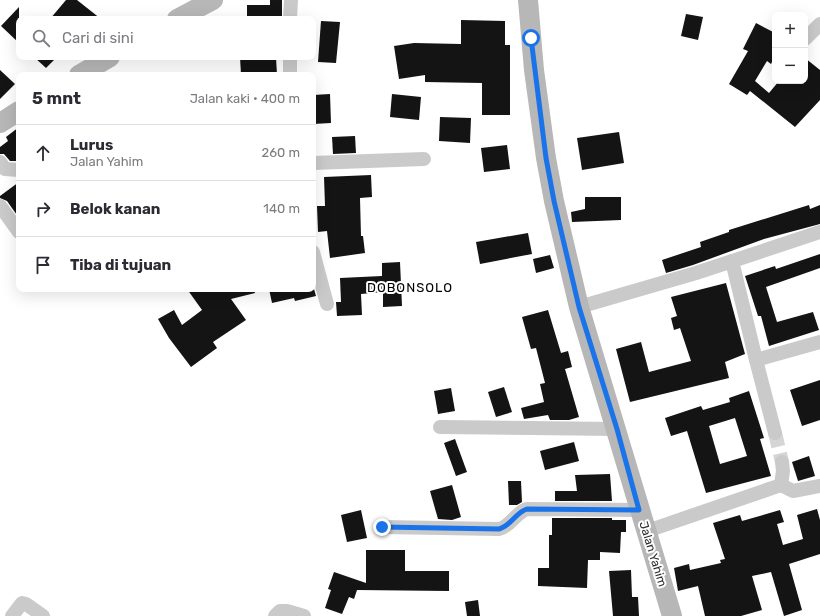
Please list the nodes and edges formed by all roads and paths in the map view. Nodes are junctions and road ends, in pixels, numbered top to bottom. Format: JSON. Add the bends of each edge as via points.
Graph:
{"nodes":[{"id":1,"x":213,"y":0,"type":"edge"},
{"id":2,"x":291,"y":0,"type":"edge"},
{"id":3,"x":528,"y":0,"type":"edge"},
{"id":4,"x":183,"y":16,"type":"edge"},
{"id":5,"x":290,"y":16,"type":"edge"},
{"id":6,"x":820,"y":24,"type":"edge"},
{"id":7,"x":808,"y":36,"type":"edge"},
{"id":8,"x":105,"y":60,"type":"edge"},
{"id":9,"x":290,"y":60,"type":"edge"},
{"id":10,"x":84,"y":72,"type":"edge"},
{"id":11,"x":290,"y":72,"type":"edge"},
{"id":12,"x":16,"y":113,"type":"edge"},
{"id":13,"x":0,"y":123,"type":"edge"},
{"id":14,"x":424,"y":159,"type":"dead end"},
{"id":15,"x":316,"y":163,"type":"edge"},
{"id":16,"x":2,"y":168,"type":"edge"},
{"id":17,"x":16,"y":170,"type":"edge"},
{"id":18,"x":0,"y":206,"type":"edge"},
{"id":19,"x":16,"y":228,"type":"edge"},
{"id":20,"x":820,"y":232,"type":"edge"},
{"id":21,"x":732,"y":261,"type":"junction"},
{"id":22,"x":316,"y":263,"type":"edge"},
{"id":23,"x":327,"y":304,"type":"dead end"},
{"id":24,"x":579,"y":307,"type":"junction"},
{"id":25,"x":820,"y":342,"type":"edge"},
{"id":26,"x":756,"y":360,"type":"junction"},
{"id":27,"x":440,"y":427,"type":"dead end"},
{"id":28,"x":617,"y":429,"type":"junction"},
{"id":29,"x":775,"y":433,"type":"tunnel mouth"},
{"id":30,"x":782,"y":462,"type":"tunnel mouth"},
{"id":31,"x":781,"y":486,"type":"junction"},
{"id":32,"x":820,"y":486,"type":"edge"},
{"id":33,"x":639,"y":510,"type":"junction"},
{"id":34,"x":382,"y":527,"type":"dead end"},
{"id":35,"x":647,"y":531,"type":"junction"},
{"id":36,"x":12,"y":616,"type":"edge"},
{"id":37,"x":43,"y":616,"type":"edge"},
{"id":38,"x":275,"y":616,"type":"edge"},
{"id":39,"x":304,"y":616,"type":"edge"},
{"id":40,"x":672,"y":616,"type":"edge"}],
"edges":[{"from":1,"to":4,"type":"street"},
{"from":2,"to":5,"type":"street"},
{"from":3,"to":24,"type":"street","name":"Jalan Yahim","via":[[546,158]]},
{"from":6,"to":7,"type":"street"},
{"from":8,"to":10,"type":"street"},
{"from":9,"to":11,"type":"street"},
{"from":12,"to":13,"type":"street"},
{"from":14,"to":15,"type":"street"},
{"from":16,"to":17,"type":"street"},
{"from":18,"to":19,"type":"street"},
{"from":20,"to":21,"type":"street"},
{"from":21,"to":24,"type":"street"},
{"from":21,"to":26,"type":"street"},
{"from":22,"to":23,"type":"street"},
{"from":24,"to":28,"type":"street","name":"Jalan Yahim"},
{"from":25,"to":26,"type":"street"},
{"from":26,"to":29,"type":"street"},
{"from":27,"to":28,"type":"street"},
{"from":28,"to":33,"type":"street","name":"Jalan Yahim"},
{"from":30,"to":31,"type":"street"},
{"from":31,"to":32,"type":"street","via":[[793,491]]},
{"from":31,"to":35,"type":"street"},
{"from":33,"to":34,"type":"street","via":[[527,509],[516,514],[506,527],[499,529]]},
{"from":33,"to":35,"type":"street","name":"Jalan Yahim"},
{"from":35,"to":40,"type":"street","name":"Jalan Yahim"},
{"from":36,"to":37,"type":"street","via":[[22,603]]},
{"from":38,"to":39,"type":"street","via":[[280,611]]}]}
